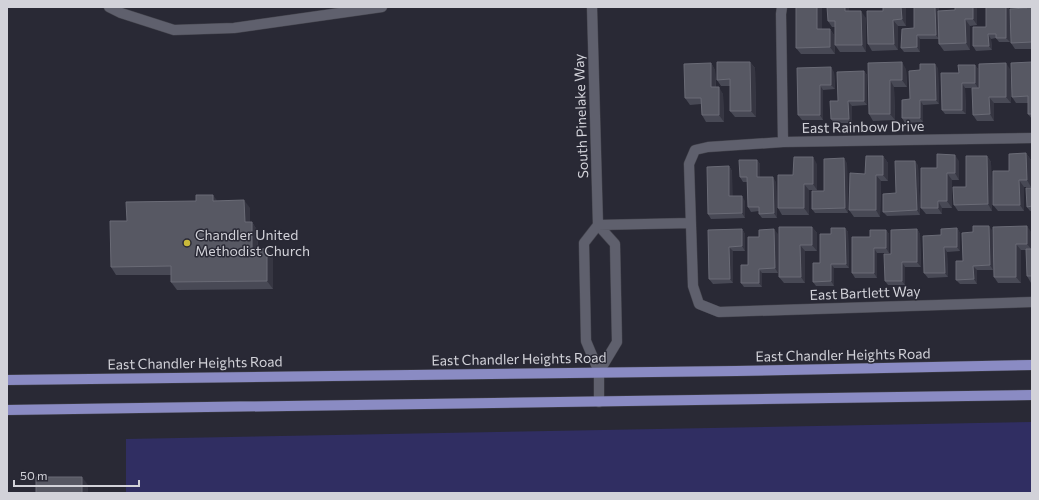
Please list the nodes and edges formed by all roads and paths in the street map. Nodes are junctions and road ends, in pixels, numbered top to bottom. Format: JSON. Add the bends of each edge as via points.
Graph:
{"nodes":[{"id":1,"x":109,"y":7,"type":"edge"},
{"id":2,"x":382,"y":7,"type":"edge"},
{"id":3,"x":592,"y":7,"type":"edge"},
{"id":4,"x":782,"y":7,"type":"edge"},
{"id":5,"x":1032,"y":138,"type":"edge"},
{"id":6,"x":783,"y":142,"type":"junction"},
{"id":7,"x":691,"y":223,"type":"junction"},
{"id":8,"x":598,"y":225,"type":"junction"},
{"id":9,"x":1032,"y":302,"type":"edge"},
{"id":10,"x":1032,"y":365,"type":"edge"},
{"id":11,"x":599,"y":372,"type":"junction"},
{"id":12,"x":7,"y":380,"type":"edge"},
{"id":13,"x":1032,"y":395,"type":"edge"},
{"id":14,"x":599,"y":402,"type":"junction"},
{"id":15,"x":7,"y":410,"type":"edge"}],
"edges":[{"from":1,"to":2,"type":"street","via":[[174,30],[234,28]]},
{"from":3,"to":8,"type":"street","name":"South Pinelake Way"},
{"from":4,"to":6,"type":"street"},
{"from":5,"to":6,"type":"street","name":"East Rainbow Drive"},
{"from":6,"to":7,"type":"street","name":"East Rainbow Drive","via":[[695,150],[689,164]]},
{"from":7,"to":8,"type":"street"},
{"from":7,"to":9,"type":"street","name":"East Bartlett Way","via":[[693,286],[700,304],[719,312]]},
{"from":8,"to":11,"type":"street","via":[[584,244],[586,341]]},
{"from":8,"to":11,"type":"street","via":[[615,244],[617,342]]},
{"from":10,"to":11,"type":"main road","name":"East Chandler Heights Road"},
{"from":11,"to":12,"type":"main road","name":"East Chandler Heights Road"},
{"from":11,"to":14,"type":"street"},
{"from":13,"to":14,"type":"main road"},
{"from":14,"to":15,"type":"main road"}]}
